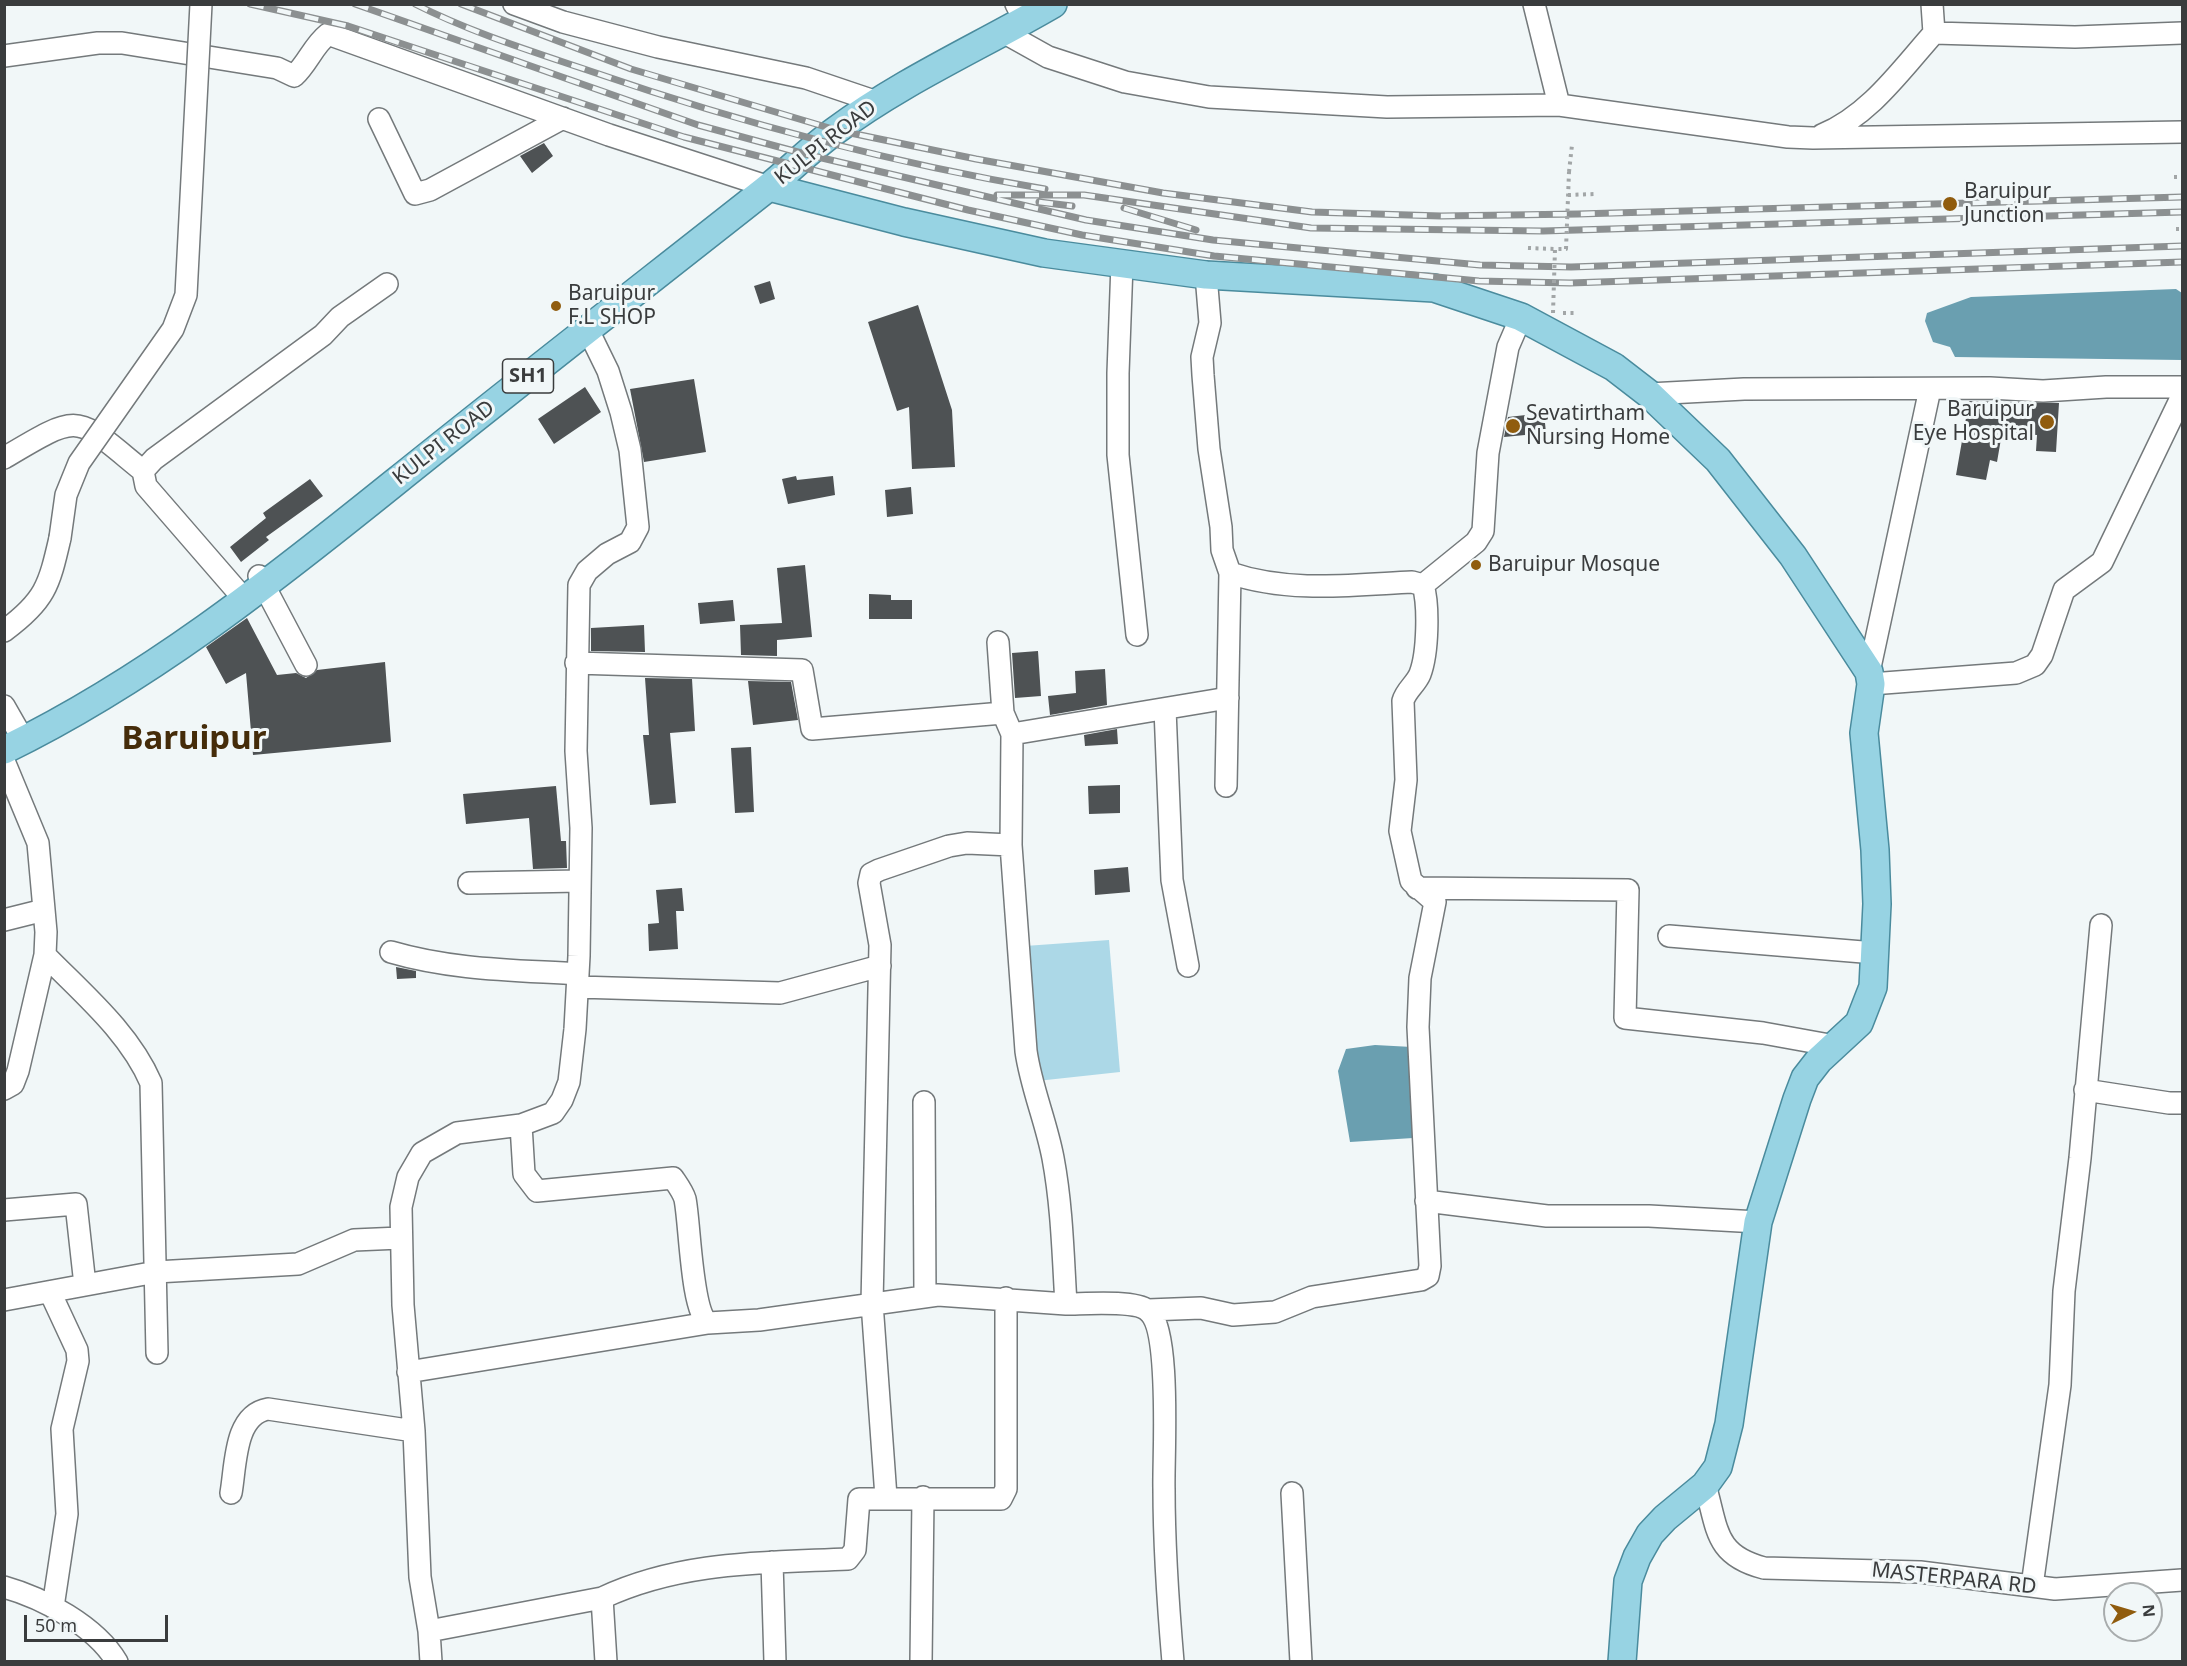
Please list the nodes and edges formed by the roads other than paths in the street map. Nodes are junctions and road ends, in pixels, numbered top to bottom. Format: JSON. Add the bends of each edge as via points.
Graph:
{"nodes":[{"id":1,"x":201,"y":4,"type":"edge"},
{"id":2,"x":514,"y":4,"type":"edge"},
{"id":3,"x":1053,"y":4,"type":"edge"},
{"id":4,"x":1534,"y":4,"type":"edge"},
{"id":5,"x":1932,"y":4,"type":"edge"},
{"id":6,"x":1015,"y":19,"type":"edge"},
{"id":7,"x":1934,"y":33,"type":"junction"},
{"id":8,"x":2182,"y":33,"type":"edge"},
{"id":9,"x":4,"y":56,"type":"edge"},
{"id":10,"x":877,"y":102,"type":"junction"},
{"id":11,"x":1559,"y":105,"type":"junction"},
{"id":12,"x":563,"y":118,"type":"junction"},
{"id":13,"x":379,"y":119,"type":"dead end"},
{"id":14,"x":2182,"y":132,"type":"edge"},
{"id":15,"x":1814,"y":138,"type":"junction"},
{"id":16,"x":769,"y":187,"type":"junction"},
{"id":17,"x":1122,"y":264,"type":"junction"},
{"id":18,"x":1206,"y":275,"type":"junction"},
{"id":19,"x":387,"y":284,"type":"dead end"},
{"id":20,"x":1521,"y":317,"type":"junction"},
{"id":21,"x":587,"y":328,"type":"junction"},
{"id":22,"x":2182,"y":387,"type":"edge"},
{"id":23,"x":1930,"y":389,"type":"junction"},
{"id":24,"x":1649,"y":394,"type":"junction"},
{"id":25,"x":2182,"y":396,"type":"edge"},
{"id":26,"x":4,"y":458,"type":"edge"},
{"id":27,"x":143,"y":471,"type":"junction"},
{"id":28,"x":1230,"y":573,"type":"junction"},
{"id":29,"x":1423,"y":585,"type":"junction"},
{"id":30,"x":255,"y":586,"type":"junction"},
{"id":31,"x":4,"y":631,"type":"edge"},
{"id":32,"x":1137,"y":635,"type":"dead end"},
{"id":33,"x":998,"y":642,"type":"dead end"},
{"id":34,"x":576,"y":663,"type":"junction"},
{"id":35,"x":306,"y":665,"type":"dead end"},
{"id":36,"x":1870,"y":678,"type":"junction"},
{"id":37,"x":1228,"y":698,"type":"junction"},
{"id":38,"x":4,"y":706,"type":"edge"},
{"id":39,"x":1165,"y":709,"type":"junction"},
{"id":40,"x":1003,"y":712,"type":"junction"},
{"id":41,"x":1012,"y":735,"type":"junction"},
{"id":42,"x":14,"y":745,"type":"edge"},
{"id":43,"x":4,"y":761,"type":"edge"},
{"id":44,"x":1226,"y":786,"type":"dead end"},
{"id":45,"x":1011,"y":845,"type":"junction"},
{"id":46,"x":580,"y":881,"type":"junction"},
{"id":47,"x":469,"y":883,"type":"dead end"},
{"id":48,"x":1416,"y":888,"type":"junction"},
{"id":49,"x":44,"y":910,"type":"junction"},
{"id":50,"x":4,"y":920,"type":"edge"},
{"id":51,"x":2101,"y":925,"type":"dead end"},
{"id":52,"x":1669,"y":936,"type":"dead end"},
{"id":53,"x":391,"y":952,"type":"dead end"},
{"id":54,"x":1875,"y":953,"type":"junction"},
{"id":55,"x":45,"y":955,"type":"junction"},
{"id":56,"x":880,"y":966,"type":"junction"},
{"id":57,"x":1188,"y":966,"type":"dead end"},
{"id":58,"x":578,"y":981,"type":"junction"},
{"id":59,"x":14,"y":1046,"type":"edge"},
{"id":60,"x":1835,"y":1046,"type":"junction"},
{"id":61,"x":4,"y":1089,"type":"edge"},
{"id":62,"x":2085,"y":1090,"type":"junction"},
{"id":63,"x":924,"y":1102,"type":"dead end"},
{"id":64,"x":2182,"y":1102,"type":"edge"},
{"id":65,"x":520,"y":1125,"type":"junction"},
{"id":66,"x":1426,"y":1201,"type":"junction"},
{"id":67,"x":4,"y":1210,"type":"edge"},
{"id":68,"x":1758,"y":1222,"type":"junction"},
{"id":69,"x":400,"y":1238,"type":"junction"},
{"id":70,"x":156,"y":1272,"type":"junction"},
{"id":71,"x":85,"y":1285,"type":"junction"},
{"id":72,"x":50,"y":1292,"type":"junction"},
{"id":73,"x":925,"y":1297,"type":"junction"},
{"id":74,"x":1006,"y":1298,"type":"junction"},
{"id":75,"x":4,"y":1299,"type":"edge"},
{"id":76,"x":872,"y":1304,"type":"junction"},
{"id":77,"x":1066,"y":1304,"type":"junction"},
{"id":78,"x":1148,"y":1310,"type":"junction"},
{"id":79,"x":708,"y":1323,"type":"junction"},
{"id":80,"x":157,"y":1353,"type":"dead end"},
{"id":81,"x":408,"y":1372,"type":"junction"},
{"id":82,"x":414,"y":1431,"type":"junction"},
{"id":83,"x":1706,"y":1485,"type":"junction"},
{"id":84,"x":231,"y":1493,"type":"dead end"},
{"id":85,"x":1292,"y":1493,"type":"dead end"},
{"id":86,"x":886,"y":1497,"type":"junction"},
{"id":87,"x":923,"y":1497,"type":"junction"},
{"id":88,"x":772,"y":1562,"type":"junction"},
{"id":89,"x":2182,"y":1580,"type":"edge"},
{"id":90,"x":2032,"y":1586,"type":"junction"},
{"id":91,"x":4,"y":1587,"type":"edge"},
{"id":92,"x":602,"y":1598,"type":"junction"},
{"id":93,"x":53,"y":1607,"type":"junction"},
{"id":94,"x":429,"y":1631,"type":"junction"},
{"id":95,"x":117,"y":1662,"type":"edge"},
{"id":96,"x":431,"y":1662,"type":"edge"},
{"id":97,"x":606,"y":1662,"type":"edge"},
{"id":98,"x":775,"y":1662,"type":"edge"},
{"id":99,"x":921,"y":1662,"type":"edge"},
{"id":100,"x":1173,"y":1662,"type":"edge"},
{"id":101,"x":1301,"y":1662,"type":"edge"},
{"id":102,"x":1622,"y":1662,"type":"edge"}],
"edges":[{"from":1,"to":31,"type":"street","bridge":true,"via":[[186,295],[173,330],[79,463],[66,495],[51,579],[30,612]]},
{"from":2,"to":10,"type":"street","via":[[562,22],[806,78]]},
{"from":3,"to":6,"type":"main road","name":"KULPI ROAD","number":"SH1"},
{"from":4,"to":11,"type":"street"},
{"from":5,"to":7,"type":"street"},
{"from":6,"to":10,"type":"main road","name":"KULPI ROAD","number":"SH1"},
{"from":6,"to":11,"type":"street","via":[[1048,57],[1125,82],[1209,97],[1387,107]]},
{"from":7,"to":8,"type":"street","via":[[2076,37]]},
{"from":7,"to":15,"type":"street","via":[[1861,112],[1840,128]]},
{"from":9,"to":12,"type":"street","via":[[122,43],[277,68],[294,76],[316,44],[328,34]]},
{"from":10,"to":16,"type":"main road","name":"KULPI ROAD","number":"SH1","via":[[821,142]]},
{"from":11,"to":15,"type":"street"},
{"from":12,"to":13,"type":"street","via":[[430,190],[415,194]]},
{"from":12,"to":16,"type":"street"},
{"from":14,"to":15,"type":"street"},
{"from":16,"to":17,"type":"main road","via":[[1001,244]]},
{"from":16,"to":21,"type":"main road","name":"KULPI ROAD","number":"SH1"},
{"from":17,"to":18,"type":"main road"},
{"from":17,"to":32,"type":"street","via":[[1118,455]]},
{"from":18,"to":20,"type":"main road","via":[[1434,288]]},
{"from":18,"to":28,"type":"street","via":[[1210,323],[1202,357],[1203,375],[1222,550]]},
{"from":19,"to":27,"type":"street","via":[[153,459]]},
{"from":20,"to":24,"type":"main road","via":[[1595,355]]},
{"from":20,"to":29,"type":"street","via":[[1508,347],[1488,453],[1483,531],[1476,542]]},
{"from":21,"to":30,"type":"main road","name":"KULPI ROAD","number":"SH1","via":[[336,530]]},
{"from":21,"to":34,"type":"street","via":[[608,371],[621,412],[630,450],[638,527],[630,542],[593,565],[579,585]]},
{"from":22,"to":23,"type":"street"},
{"from":23,"to":24,"type":"street","via":[[1744,389]]},
{"from":23,"to":36,"type":"street"},
{"from":24,"to":36,"type":"main road","via":[[1743,490],[1793,556]]},
{"from":25,"to":36,"type":"street","via":[[2102,562],[2064,590],[2035,665],[2016,673]]},
{"from":26,"to":27,"type":"street","via":[[48,432],[68,424],[81,424],[97,432]]},
{"from":27,"to":30,"type":"street","via":[[146,486]]},
{"from":28,"to":29,"type":"street","via":[[1289,585]]},
{"from":28,"to":37,"type":"street"},
{"from":29,"to":48,"type":"street","via":[[1427,615],[1420,674],[1403,701],[1406,780],[1400,831]]},
{"from":30,"to":35,"type":"street"},
{"from":30,"to":42,"type":"main road","name":"KULPI ROAD","number":"SH1","via":[[109,694]]},
{"from":33,"to":40,"type":"street"},
{"from":34,"to":40,"type":"street","via":[[802,670],[812,729]]},
{"from":34,"to":46,"type":"street"},
{"from":36,"to":54,"type":"main road","via":[[1864,733],[1875,850]]},
{"from":37,"to":39,"type":"street"},
{"from":37,"to":44,"type":"street"},
{"from":38,"to":42,"type":"street"},
{"from":39,"to":41,"type":"street"},
{"from":39,"to":57,"type":"street","via":[[1172,880]]},
{"from":40,"to":41,"type":"street"},
{"from":41,"to":45,"type":"street"},
{"from":43,"to":49,"type":"street","via":[[38,843]]},
{"from":45,"to":56,"type":"street","via":[[949,846],[871,874]]},
{"from":45,"to":77,"type":"street","via":[[1026,1051],[1059,1195]]},
{"from":46,"to":47,"type":"street"},
{"from":46,"to":58,"type":"street"},
{"from":48,"to":60,"type":"street","via":[[1628,890],[1625,1018],[1763,1033]]},
{"from":48,"to":66,"type":"street","via":[[1432,897],[1435,909],[1419,996]]},
{"from":49,"to":50,"type":"street"},
{"from":49,"to":55,"type":"street"},
{"from":51,"to":62,"type":"street"},
{"from":52,"to":54,"type":"street"},
{"from":53,"to":58,"type":"street","via":[[425,962]]},
{"from":54,"to":60,"type":"main road","via":[[1868,1006],[1859,1023]]},
{"from":55,"to":59,"type":"street"},
{"from":55,"to":70,"type":"street","via":[[129,1043],[151,1083]]},
{"from":56,"to":58,"type":"street","via":[[765,994]]},
{"from":56,"to":76,"type":"street"},
{"from":58,"to":65,"type":"street","via":[[569,1082],[562,1100],[553,1113]]},
{"from":59,"to":61,"type":"street","via":[[13,1084]]},
{"from":60,"to":68,"type":"main road","via":[[1805,1078],[1786,1126]]},
{"from":62,"to":64,"type":"street"},
{"from":62,"to":90,"type":"street","via":[[2064,1291],[2060,1385]]},
{"from":63,"to":73,"type":"street"},
{"from":65,"to":69,"type":"street","via":[[457,1133],[422,1153],[408,1177],[401,1207]]},
{"from":65,"to":79,"type":"street","via":[[524,1174],[537,1191],[673,1178],[684,1196],[700,1310]]},
{"from":66,"to":68,"type":"street","via":[[1547,1216]]},
{"from":66,"to":78,"type":"street","via":[[1430,1266],[1428,1276],[1421,1280],[1312,1297],[1275,1312],[1233,1315],[1201,1308]]},
{"from":67,"to":71,"type":"street","via":[[76,1204]]},
{"from":68,"to":83,"type":"main road","via":[[1729,1424],[1718,1467]]},
{"from":69,"to":70,"type":"street","via":[[354,1240],[298,1264]]},
{"from":69,"to":81,"type":"street"},
{"from":70,"to":71,"type":"street"},
{"from":70,"to":80,"type":"street"},
{"from":71,"to":72,"type":"street"},
{"from":72,"to":75,"type":"street"},
{"from":72,"to":93,"type":"street","via":[[77,1350],[78,1361],[62,1429],[67,1514]]},
{"from":73,"to":74,"type":"street"},
{"from":73,"to":76,"type":"street"},
{"from":74,"to":77,"type":"street"},
{"from":74,"to":87,"type":"street","via":[[1006,1489],[1001,1499],[990,1501]]},
{"from":76,"to":79,"type":"street"},
{"from":76,"to":86,"type":"street"},
{"from":77,"to":78,"type":"street","via":[[1135,1306]]},
{"from":78,"to":100,"type":"street","via":[[1157,1323],[1164,1386],[1164,1488]]},
{"from":79,"to":81,"type":"street"},
{"from":81,"to":82,"type":"street"},
{"from":82,"to":84,"type":"street","via":[[268,1409],[257,1411],[243,1427]]},
{"from":82,"to":94,"type":"street","via":[[420,1577]]},
{"from":83,"to":90,"type":"street","name":"MASTERPARA RD","via":[[1723,1545],[1745,1563],[1789,1570],[1920,1572]]},
{"from":83,"to":102,"type":"main road","via":[[1665,1518],[1637,1557],[1628,1581]]},
{"from":85,"to":101,"type":"street"},
{"from":86,"to":87,"type":"street"},
{"from":86,"to":88,"type":"street","via":[[859,1500],[855,1550],[848,1559]]},
{"from":87,"to":99,"type":"street"},
{"from":88,"to":92,"type":"street","via":[[716,1565],[661,1575]]},
{"from":88,"to":98,"type":"street"},
{"from":89,"to":90,"type":"street","name":"MASTERPARA RD","via":[[2055,1589]]},
{"from":91,"to":93,"type":"street","via":[[34,1596]]},
{"from":92,"to":94,"type":"street"},
{"from":92,"to":97,"type":"street"},
{"from":93,"to":95,"type":"street","via":[[108,1647]]},
{"from":94,"to":96,"type":"street"}]}
